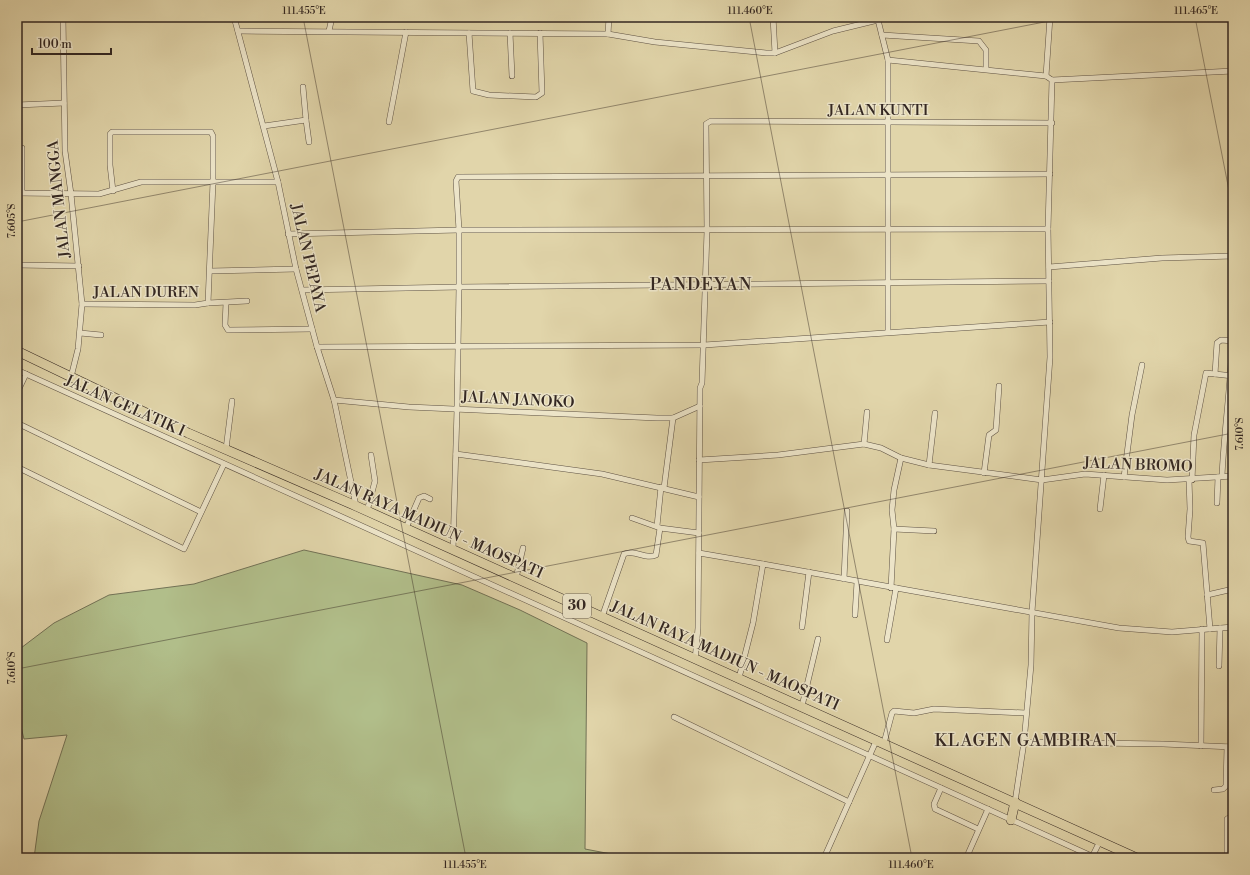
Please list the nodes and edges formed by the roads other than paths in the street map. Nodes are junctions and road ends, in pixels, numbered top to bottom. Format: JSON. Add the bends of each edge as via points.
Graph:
{"nodes":[{"id":1,"x":63,"y":17,"type":"edge"},
{"id":2,"x":142,"y":17,"type":"edge"},
{"id":3,"x":332,"y":17,"type":"edge"},
{"id":4,"x":609,"y":17,"type":"edge"},
{"id":5,"x":773,"y":17,"type":"edge"},
{"id":6,"x":1050,"y":17,"type":"edge"},
{"id":7,"x":235,"y":18,"type":"edge"},
{"id":8,"x":879,"y":19,"type":"edge"},
{"id":9,"x":238,"y":31,"type":"junction"},
{"id":10,"x":329,"y":31,"type":"junction"},
{"id":11,"x":406,"y":32,"type":"junction"},
{"id":12,"x":540,"y":32,"type":"junction"},
{"id":13,"x":469,"y":33,"type":"junction"},
{"id":14,"x":510,"y":33,"type":"junction"},
{"id":15,"x":608,"y":34,"type":"junction"},
{"id":16,"x":882,"y":35,"type":"junction"},
{"id":17,"x":775,"y":53,"type":"junction"},
{"id":18,"x":888,"y":60,"type":"junction"},
{"id":19,"x":986,"y":69,"type":"junction"},
{"id":20,"x":1233,"y":71,"type":"edge"},
{"id":21,"x":512,"y":76,"type":"dead end"},
{"id":22,"x":1046,"y":76,"type":"junction"},
{"id":23,"x":1052,"y":80,"type":"junction"},
{"id":24,"x":303,"y":87,"type":"dead end"},
{"id":25,"x":64,"y":103,"type":"junction"},
{"id":26,"x":17,"y":105,"type":"edge"},
{"id":27,"x":306,"y":120,"type":"junction"},
{"id":28,"x":389,"y":122,"type":"dead end"},
{"id":29,"x":887,"y":122,"type":"junction"},
{"id":30,"x":1052,"y":123,"type":"junction"},
{"id":31,"x":264,"y":126,"type":"junction"},
{"id":32,"x":309,"y":142,"type":"dead end"},
{"id":33,"x":22,"y":148,"type":"dead end"},
{"id":34,"x":887,"y":174,"type":"junction"},
{"id":35,"x":1050,"y":174,"type":"junction"},
{"id":36,"x":708,"y":176,"type":"junction"},
{"id":37,"x":213,"y":182,"type":"junction"},
{"id":38,"x":278,"y":182,"type":"junction"},
{"id":39,"x":113,"y":191,"type":"junction"},
{"id":40,"x":19,"y":193,"type":"edge"},
{"id":41,"x":71,"y":194,"type":"junction"},
{"id":42,"x":888,"y":229,"type":"junction"},
{"id":43,"x":1048,"y":229,"type":"junction"},
{"id":44,"x":459,"y":230,"type":"junction"},
{"id":45,"x":707,"y":231,"type":"junction"},
{"id":46,"x":288,"y":234,"type":"junction"},
{"id":47,"x":1233,"y":256,"type":"edge"},
{"id":48,"x":17,"y":265,"type":"edge"},
{"id":49,"x":79,"y":266,"type":"junction"},
{"id":50,"x":1049,"y":267,"type":"junction"},
{"id":51,"x":296,"y":269,"type":"junction"},
{"id":52,"x":210,"y":270,"type":"junction"},
{"id":53,"x":1049,"y":281,"type":"junction"},
{"id":54,"x":887,"y":284,"type":"junction"},
{"id":55,"x":705,"y":285,"type":"junction"},
{"id":56,"x":459,"y":287,"type":"junction"},
{"id":57,"x":302,"y":290,"type":"junction"},
{"id":58,"x":247,"y":301,"type":"dead end"},
{"id":59,"x":208,"y":303,"type":"junction"},
{"id":60,"x":226,"y":303,"type":"junction"},
{"id":61,"x":82,"y":304,"type":"junction"},
{"id":62,"x":1050,"y":322,"type":"junction"},
{"id":63,"x":312,"y":329,"type":"junction"},
{"id":64,"x":888,"y":332,"type":"junction"},
{"id":65,"x":80,"y":333,"type":"junction"},
{"id":66,"x":101,"y":335,"type":"dead end"},
{"id":67,"x":1232,"y":341,"type":"edge"},
{"id":68,"x":704,"y":345,"type":"junction"},
{"id":69,"x":458,"y":346,"type":"junction"},
{"id":70,"x":317,"y":347,"type":"junction"},
{"id":71,"x":17,"y":350,"type":"edge"},
{"id":72,"x":1142,"y":365,"type":"dead end"},
{"id":73,"x":17,"y":370,"type":"edge"},
{"id":74,"x":26,"y":374,"type":"junction"},
{"id":75,"x":1215,"y":374,"type":"junction"},
{"id":76,"x":1232,"y":376,"type":"edge"},
{"id":77,"x":71,"y":377,"type":"junction"},
{"id":78,"x":999,"y":386,"type":"dead end"},
{"id":79,"x":17,"y":393,"type":"edge"},
{"id":80,"x":334,"y":400,"type":"junction"},
{"id":81,"x":232,"y":401,"type":"dead end"},
{"id":82,"x":700,"y":406,"type":"junction"},
{"id":83,"x":457,"y":409,"type":"junction"},
{"id":84,"x":867,"y":412,"type":"dead end"},
{"id":85,"x":935,"y":413,"type":"dead end"},
{"id":86,"x":673,"y":418,"type":"junction"},
{"id":87,"x":17,"y":423,"type":"edge"},
{"id":88,"x":864,"y":444,"type":"junction"},
{"id":89,"x":226,"y":449,"type":"junction"},
{"id":90,"x":456,"y":454,"type":"junction"},
{"id":91,"x":371,"y":455,"type":"dead end"},
{"id":92,"x":901,"y":458,"type":"junction"},
{"id":93,"x":699,"y":460,"type":"junction"},
{"id":94,"x":224,"y":464,"type":"junction"},
{"id":95,"x":929,"y":465,"type":"junction"},
{"id":96,"x":17,"y":467,"type":"edge"},
{"id":97,"x":984,"y":472,"type":"junction"},
{"id":98,"x":1104,"y":475,"type":"junction"},
{"id":99,"x":1220,"y":476,"type":"junction"},
{"id":100,"x":1233,"y":476,"type":"edge"},
{"id":101,"x":1124,"y":477,"type":"junction"},
{"id":102,"x":1042,"y":480,"type":"junction"},
{"id":103,"x":1190,"y":480,"type":"junction"},
{"id":104,"x":663,"y":487,"type":"junction"},
{"id":105,"x":699,"y":497,"type":"junction"},
{"id":106,"x":430,"y":499,"type":"dead end"},
{"id":107,"x":1217,"y":503,"type":"dead end"},
{"id":108,"x":356,"y":506,"type":"junction"},
{"id":109,"x":1100,"y":509,"type":"dead end"},
{"id":110,"x":367,"y":510,"type":"junction"},
{"id":111,"x":847,"y":511,"type":"dead end"},
{"id":112,"x":201,"y":512,"type":"junction"},
{"id":113,"x":632,"y":518,"type":"dead end"},
{"id":114,"x":658,"y":527,"type":"junction"},
{"id":115,"x":406,"y":528,"type":"junction"},
{"id":116,"x":894,"y":529,"type":"junction"},
{"id":117,"x":934,"y":531,"type":"dead end"},
{"id":118,"x":698,"y":533,"type":"junction"},
{"id":119,"x":523,"y":548,"type":"dead end"},
{"id":120,"x":453,"y":550,"type":"junction"},
{"id":121,"x":698,"y":553,"type":"junction"},
{"id":122,"x":763,"y":564,"type":"junction"},
{"id":123,"x":809,"y":572,"type":"junction"},
{"id":124,"x":516,"y":578,"type":"junction"},
{"id":125,"x":844,"y":579,"type":"junction"},
{"id":126,"x":857,"y":582,"type":"junction"},
{"id":127,"x":893,"y":588,"type":"junction"},
{"id":128,"x":1233,"y":589,"type":"edge"},
{"id":129,"x":1207,"y":595,"type":"junction"},
{"id":130,"x":1032,"y":612,"type":"junction"},
{"id":131,"x":855,"y":615,"type":"dead end"},
{"id":132,"x":602,"y":617,"type":"junction"},
{"id":133,"x":802,"y":627,"type":"dead end"},
{"id":134,"x":1233,"y":627,"type":"edge"},
{"id":135,"x":1220,"y":628,"type":"junction"},
{"id":136,"x":1202,"y":629,"type":"junction"},
{"id":137,"x":1210,"y":629,"type":"junction"},
{"id":138,"x":818,"y":639,"type":"dead end"},
{"id":139,"x":887,"y":640,"type":"dead end"},
{"id":140,"x":696,"y":660,"type":"junction"},
{"id":141,"x":1219,"y":666,"type":"dead end"},
{"id":142,"x":739,"y":678,"type":"junction"},
{"id":143,"x":802,"y":706,"type":"junction"},
{"id":144,"x":1026,"y":713,"type":"junction"},
{"id":145,"x":674,"y":717,"type":"dead end"},
{"id":146,"x":881,"y":742,"type":"junction"},
{"id":147,"x":1024,"y":742,"type":"junction"},
{"id":148,"x":1201,"y":746,"type":"junction"},
{"id":149,"x":1230,"y":747,"type":"edge"},
{"id":150,"x":869,"y":757,"type":"junction"},
{"id":151,"x":941,"y":788,"type":"junction"},
{"id":152,"x":1214,"y":790,"type":"dead end"},
{"id":153,"x":849,"y":802,"type":"junction"},
{"id":154,"x":1015,"y":802,"type":"junction"},
{"id":155,"x":988,"y":809,"type":"junction"},
{"id":156,"x":1233,"y":812,"type":"edge"},
{"id":157,"x":1011,"y":820,"type":"junction"},
{"id":158,"x":978,"y":829,"type":"junction"},
{"id":159,"x":1100,"y":841,"type":"junction"},
{"id":160,"x":968,"y":854,"type":"dead end"},
{"id":161,"x":1094,"y":857,"type":"edge"},
{"id":162,"x":824,"y":858,"type":"edge"},
{"id":163,"x":1137,"y":858,"type":"edge"},
{"id":164,"x":1227,"y":858,"type":"edge"}],
"edges":[{"from":1,"to":25,"type":"street","name":"JALAN MANGGA"},
{"from":2,"to":7,"type":"street"},
{"from":3,"to":10,"type":"street"},
{"from":4,"to":15,"type":"street"},
{"from":5,"to":17,"type":"street"},
{"from":6,"to":22,"type":"street"},
{"from":7,"to":9,"type":"street","name":"JALAN PEPAYA"},
{"from":8,"to":16,"type":"street"},
{"from":8,"to":17,"type":"street","via":[[833,31]]},
{"from":9,"to":10,"type":"street"},
{"from":9,"to":31,"type":"street","name":"JALAN PEPAYA"},
{"from":10,"to":11,"type":"street"},
{"from":11,"to":13,"type":"street"},
{"from":11,"to":28,"type":"street"},
{"from":12,"to":13,"type":"street","via":[[542,93],[536,98],[489,95],[473,91]]},
{"from":12,"to":14,"type":"street"},
{"from":12,"to":15,"type":"street"},
{"from":13,"to":14,"type":"street"},
{"from":14,"to":21,"type":"street"},
{"from":15,"to":17,"type":"street","via":[[732,51]]},
{"from":16,"to":18,"type":"street"},
{"from":16,"to":19,"type":"street","via":[[979,41],[986,50]]},
{"from":18,"to":19,"type":"street"},
{"from":18,"to":29,"type":"street"},
{"from":19,"to":22,"type":"street"},
{"from":20,"to":23,"type":"street"},
{"from":22,"to":23,"type":"street"},
{"from":23,"to":30,"type":"street"},
{"from":24,"to":27,"type":"street"},
{"from":25,"to":26,"type":"street"},
{"from":25,"to":41,"type":"street","name":"JALAN MANGGA","via":[[64,151]]},
{"from":27,"to":31,"type":"street"},
{"from":27,"to":32,"type":"street"},
{"from":29,"to":30,"type":"street","name":"JALAN KUNTI"},
{"from":29,"to":34,"type":"street"},
{"from":29,"to":36,"type":"street","name":"JALAN KUNTI","via":[[711,121],[706,124]]},
{"from":30,"to":35,"type":"street"},
{"from":31,"to":38,"type":"street","name":"JALAN PEPAYA"},
{"from":33,"to":40,"type":"street"},
{"from":34,"to":35,"type":"street"},
{"from":34,"to":36,"type":"street"},
{"from":34,"to":42,"type":"street"},
{"from":35,"to":43,"type":"street"},
{"from":36,"to":44,"type":"street","via":[[458,177],[456,180]]},
{"from":36,"to":45,"type":"street"},
{"from":37,"to":38,"type":"street"},
{"from":37,"to":39,"type":"street","via":[[136,182]]},
{"from":37,"to":39,"type":"street","name":"JALAN DUREN","via":[[211,132],[115,130],[110,134]]},
{"from":37,"to":52,"type":"street","name":"JALAN DUREN"},
{"from":38,"to":46,"type":"street","name":"JALAN PEPAYA"},
{"from":39,"to":41,"type":"street"},
{"from":40,"to":41,"type":"street"},
{"from":41,"to":49,"type":"street","name":"JALAN MANGGA"},
{"from":42,"to":43,"type":"street"},
{"from":42,"to":45,"type":"street"},
{"from":42,"to":54,"type":"street"},
{"from":43,"to":50,"type":"street"},
{"from":44,"to":45,"type":"street"},
{"from":44,"to":46,"type":"street"},
{"from":44,"to":56,"type":"street"},
{"from":45,"to":55,"type":"street"},
{"from":46,"to":51,"type":"street","name":"JALAN PEPAYA"},
{"from":47,"to":50,"type":"street","via":[[1162,258]]},
{"from":48,"to":49,"type":"street"},
{"from":49,"to":61,"type":"street","name":"JALAN MANGGA"},
{"from":50,"to":53,"type":"street"},
{"from":51,"to":52,"type":"street"},
{"from":51,"to":57,"type":"street","name":"JALAN PEPAYA"},
{"from":52,"to":59,"type":"street","name":"JALAN DUREN"},
{"from":53,"to":54,"type":"street"},
{"from":53,"to":62,"type":"street"},
{"from":54,"to":55,"type":"street"},
{"from":54,"to":64,"type":"street"},
{"from":55,"to":56,"type":"street"},
{"from":55,"to":68,"type":"street"},
{"from":56,"to":57,"type":"street"},
{"from":56,"to":69,"type":"street"},
{"from":57,"to":63,"type":"street","name":"JALAN PEPAYA"},
{"from":58,"to":60,"type":"street"},
{"from":59,"to":60,"type":"street"},
{"from":59,"to":61,"type":"street","name":"JALAN DUREN"},
{"from":60,"to":63,"type":"street","via":[[225,325],[228,330]]},
{"from":61,"to":65,"type":"street","name":"JALAN MANGGA"},
{"from":62,"to":64,"type":"street"},
{"from":62,"to":102,"type":"street"},
{"from":63,"to":70,"type":"street","name":"JALAN PEPAYA"},
{"from":64,"to":68,"type":"street"},
{"from":65,"to":66,"type":"street"},
{"from":65,"to":77,"type":"street","name":"JALAN MANGGA"},
{"from":67,"to":75,"type":"street","via":[[1221,340],[1217,343]]},
{"from":67,"to":76,"type":"street"},
{"from":68,"to":69,"type":"street"},
{"from":68,"to":82,"type":"street"},
{"from":69,"to":70,"type":"street"},
{"from":69,"to":83,"type":"street"},
{"from":70,"to":80,"type":"street","name":"JALAN PEPAYA"},
{"from":71,"to":77,"type":"highway","name":"JALAN RAYA MADIUN - MAOSPATI","number":"30"},
{"from":72,"to":101,"type":"street"},
{"from":73,"to":74,"type":"street","name":"JALAN GELATIK I"},
{"from":74,"to":79,"type":"street"},
{"from":74,"to":94,"type":"street","name":"JALAN GELATIK I"},
{"from":75,"to":76,"type":"street"},
{"from":75,"to":103,"type":"street","via":[[1206,373],[1194,435]]},
{"from":76,"to":99,"type":"street"},
{"from":77,"to":89,"type":"highway","name":"JALAN RAYA MADIUN - MAOSPATI","number":"30"},
{"from":78,"to":97,"type":"street","via":[[996,431],[989,435]]},
{"from":80,"to":83,"type":"street","name":"JALAN JANOKO"},
{"from":80,"to":108,"type":"street","name":"JALAN PEPAYA"},
{"from":81,"to":89,"type":"street"},
{"from":82,"to":86,"type":"street","name":"JALAN JANOKO"},
{"from":82,"to":93,"type":"street"},
{"from":83,"to":86,"type":"street","name":"JALAN JANOKO"},
{"from":83,"to":90,"type":"street"},
{"from":84,"to":88,"type":"street"},
{"from":85,"to":95,"type":"street"},
{"from":86,"to":104,"type":"street"},
{"from":87,"to":112,"type":"street"},
{"from":88,"to":92,"type":"street","name":"JALAN BROMO","via":[[881,448]]},
{"from":88,"to":93,"type":"street","via":[[778,455]]},
{"from":89,"to":108,"type":"highway","name":"JALAN RAYA MADIUN - MAOSPATI","number":"30"},
{"from":90,"to":104,"type":"street","via":[[602,474]]},
{"from":90,"to":120,"type":"street"},
{"from":91,"to":110,"type":"street","via":[[375,481]]},
{"from":92,"to":95,"type":"street","name":"JALAN BROMO"},
{"from":92,"to":116,"type":"street","via":[[894,490]]},
{"from":93,"to":105,"type":"street"},
{"from":94,"to":112,"type":"street"},
{"from":94,"to":150,"type":"street","name":"JALAN GELATIK I"},
{"from":95,"to":97,"type":"street","name":"JALAN BROMO"},
{"from":96,"to":112,"type":"street","via":[[184,549]]},
{"from":97,"to":102,"type":"street","name":"JALAN BROMO"},
{"from":98,"to":101,"type":"street","name":"JALAN BROMO"},
{"from":98,"to":102,"type":"street","name":"JALAN BROMO","via":[[1070,475]]},
{"from":98,"to":109,"type":"street"},
{"from":99,"to":100,"type":"street","name":"JALAN BROMO"},
{"from":99,"to":103,"type":"street","name":"JALAN BROMO"},
{"from":99,"to":107,"type":"street"},
{"from":101,"to":103,"type":"street","name":"JALAN BROMO"},
{"from":102,"to":130,"type":"street"},
{"from":103,"to":129,"type":"street","via":[[1188,537],[1189,541],[1203,544]]},
{"from":104,"to":105,"type":"street"},
{"from":104,"to":114,"type":"street"},
{"from":105,"to":118,"type":"street"},
{"from":106,"to":115,"type":"street","via":[[421,497],[418,500]]},
{"from":108,"to":110,"type":"highway","name":"JALAN RAYA MADIUN - MAOSPATI","number":"30"},
{"from":110,"to":115,"type":"highway","name":"JALAN RAYA MADIUN - MAOSPATI","number":"30"},
{"from":111,"to":125,"type":"street"},
{"from":113,"to":114,"type":"street"},
{"from":114,"to":118,"type":"street"},
{"from":114,"to":132,"type":"street","via":[[656,555],[650,557],[629,552],[624,554]]},
{"from":115,"to":120,"type":"highway","name":"JALAN RAYA MADIUN - MAOSPATI","number":"30"},
{"from":116,"to":117,"type":"street"},
{"from":116,"to":127,"type":"street"},
{"from":118,"to":121,"type":"street"},
{"from":119,"to":124,"type":"street"},
{"from":120,"to":124,"type":"highway","name":"JALAN RAYA MADIUN - MAOSPATI","number":"30"},
{"from":121,"to":122,"type":"street"},
{"from":121,"to":140,"type":"street"},
{"from":122,"to":123,"type":"street"},
{"from":122,"to":142,"type":"street","via":[[754,623]]},
{"from":123,"to":125,"type":"street"},
{"from":123,"to":133,"type":"street"},
{"from":124,"to":132,"type":"highway","name":"JALAN RAYA MADIUN - MAOSPATI","number":"30"},
{"from":125,"to":126,"type":"street"},
{"from":126,"to":127,"type":"street"},
{"from":126,"to":131,"type":"street"},
{"from":127,"to":130,"type":"street"},
{"from":127,"to":139,"type":"street"},
{"from":128,"to":129,"type":"street"},
{"from":129,"to":137,"type":"street"},
{"from":130,"to":136,"type":"street","via":[[1119,628],[1172,632]]},
{"from":130,"to":144,"type":"street","via":[[1031,665]]},
{"from":132,"to":140,"type":"highway","name":"JALAN RAYA MADIUN - MAOSPATI","number":"30"},
{"from":134,"to":135,"type":"street"},
{"from":135,"to":137,"type":"street"},
{"from":135,"to":141,"type":"street"},
{"from":136,"to":137,"type":"street"},
{"from":136,"to":148,"type":"street"},
{"from":138,"to":143,"type":"street"},
{"from":140,"to":142,"type":"highway","name":"JALAN RAYA MADIUN - MAOSPATI","number":"30"},
{"from":142,"to":143,"type":"highway","name":"JALAN RAYA MADIUN - MAOSPATI","number":"30"},
{"from":143,"to":146,"type":"highway","name":"JALAN RAYA MADIUN - MAOSPATI","number":"30"},
{"from":144,"to":146,"type":"street","via":[[934,709],[914,713],[894,711]]},
{"from":144,"to":147,"type":"street"},
{"from":145,"to":153,"type":"street"},
{"from":146,"to":150,"type":"street"},
{"from":146,"to":154,"type":"highway","name":"JALAN RAYA MADIUN - MAOSPATI","number":"30"},
{"from":147,"to":148,"type":"street"},
{"from":147,"to":154,"type":"street"},
{"from":148,"to":149,"type":"street"},
{"from":149,"to":152,"type":"street","via":[[1226,786],[1224,789]]},
{"from":150,"to":151,"type":"street","name":"JALAN GELATIK I"},
{"from":150,"to":153,"type":"street"},
{"from":151,"to":155,"type":"street","name":"JALAN GELATIK I"},
{"from":151,"to":158,"type":"street","via":[[934,804],[935,809]]},
{"from":153,"to":162,"type":"street"},
{"from":154,"to":157,"type":"highway"},
{"from":154,"to":159,"type":"highway","name":"JALAN RAYA MADIUN - MAOSPATI","number":"30"},
{"from":155,"to":157,"type":"street","name":"JALAN GELATIK I"},
{"from":155,"to":158,"type":"street"},
{"from":156,"to":164,"type":"street","via":[[1227,819]]},
{"from":157,"to":161,"type":"street","name":"JALAN GELATIK I"},
{"from":158,"to":160,"type":"street"},
{"from":159,"to":161,"type":"street"},
{"from":159,"to":163,"type":"highway","name":"JALAN RAYA MADIUN - MAOSPATI","number":"30"}]}
